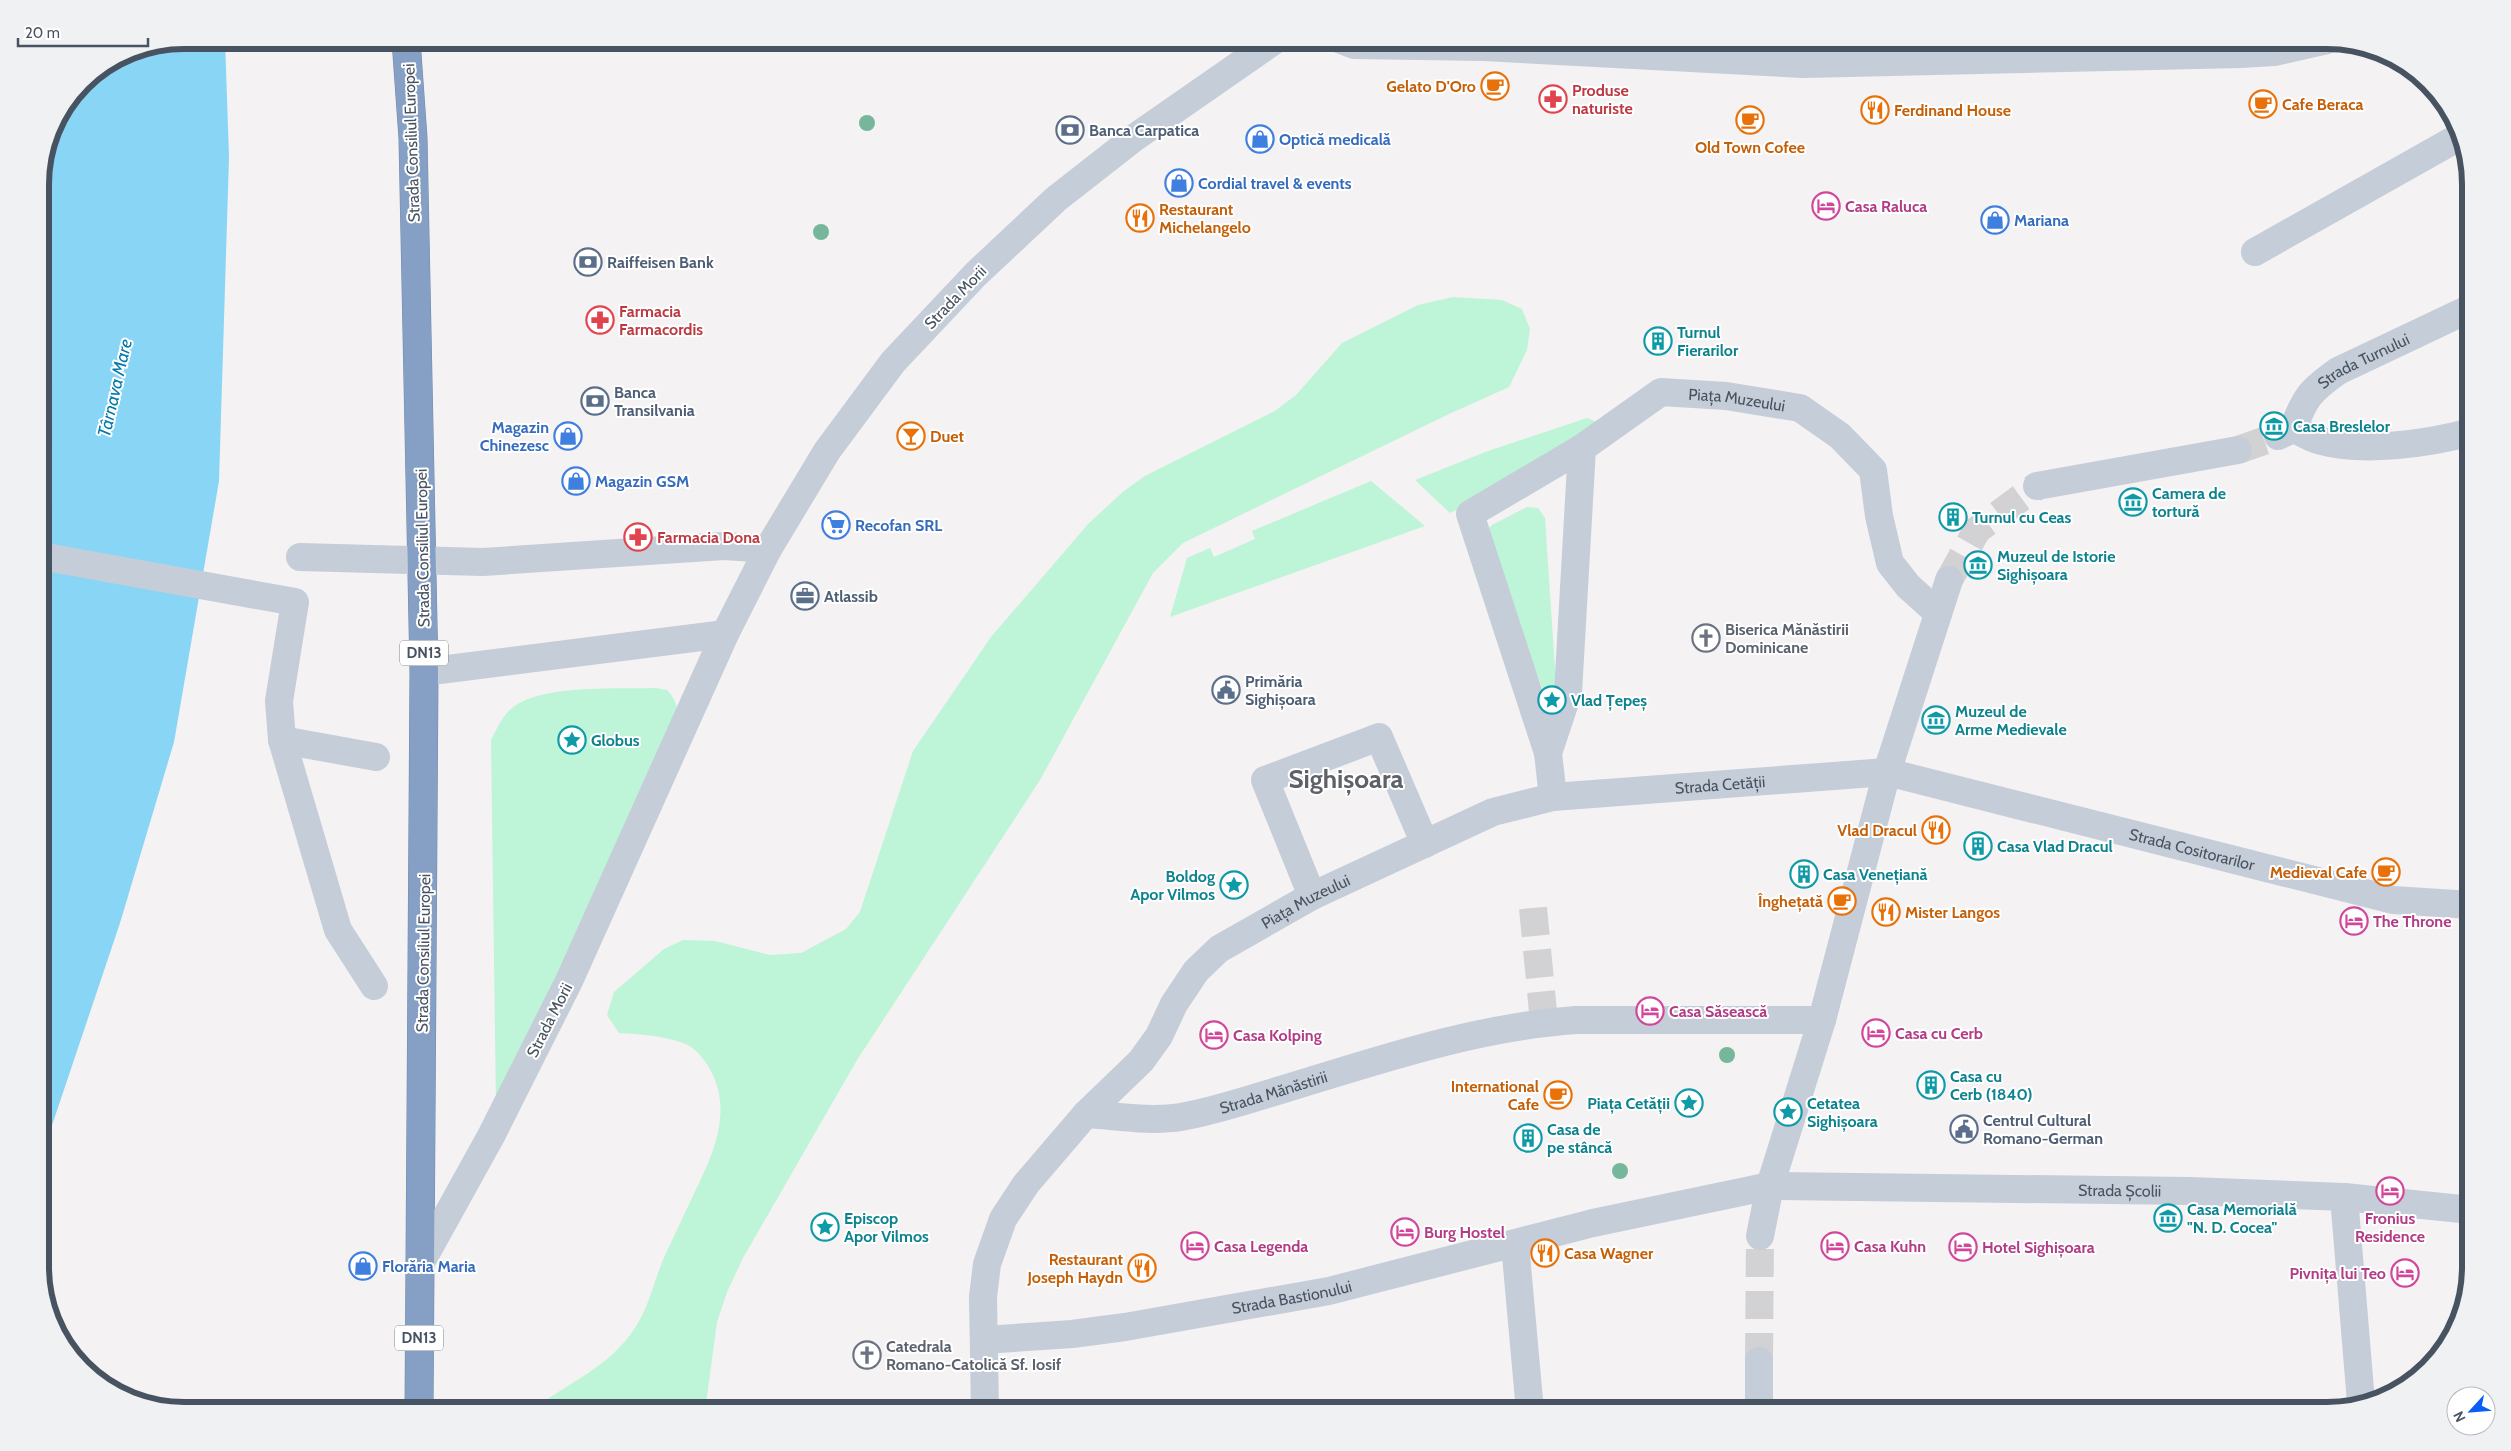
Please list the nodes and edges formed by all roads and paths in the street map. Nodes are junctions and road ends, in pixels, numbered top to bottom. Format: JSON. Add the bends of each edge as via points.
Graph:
{"nodes":[{"id":1,"x":407,"y":49,"type":"edge"},
{"id":2,"x":1262,"y":49,"type":"edge"},
{"id":3,"x":1612,"y":49,"type":"edge"},
{"id":4,"x":2287,"y":49,"type":"edge"},
{"id":5,"x":1804,"y":52,"type":"edge"},
{"id":6,"x":2455,"y":139,"type":"edge"},
{"id":7,"x":2255,"y":252,"type":"dead end"},
{"id":8,"x":2462,"y":312,"type":"edge"},
{"id":9,"x":2462,"y":434,"type":"edge"},
{"id":10,"x":1582,"y":448,"type":"junction"},
{"id":11,"x":2238,"y":450,"type":"tunnel mouth"},
{"id":12,"x":2037,"y":486,"type":"tunnel mouth"},
{"id":13,"x":768,"y":548,"type":"junction"},
{"id":14,"x":300,"y":557,"type":"dead end"},
{"id":15,"x":49,"y":558,"type":"edge"},
{"id":16,"x":422,"y":561,"type":"junction"},
{"id":17,"x":1948,"y":580,"type":"tunnel mouth"},
{"id":18,"x":1938,"y":613,"type":"junction"},
{"id":19,"x":725,"y":634,"type":"junction"},
{"id":20,"x":424,"y":672,"type":"junction"},
{"id":21,"x":282,"y":740,"type":"junction"},
{"id":22,"x":1548,"y":754,"type":"junction"},
{"id":23,"x":376,"y":756,"type":"dead end"},
{"id":24,"x":1887,"y":772,"type":"junction"},
{"id":25,"x":1553,"y":797,"type":"junction"},
{"id":26,"x":1425,"y":844,"type":"junction"},
{"id":27,"x":1312,"y":896,"type":"junction"},
{"id":28,"x":2462,"y":904,"type":"edge"},
{"id":29,"x":374,"y":986,"type":"dead end"},
{"id":30,"x":1822,"y":1020,"type":"junction"},
{"id":31,"x":1086,"y":1114,"type":"junction"},
{"id":32,"x":1770,"y":1186,"type":"junction"},
{"id":33,"x":2344,"y":1197,"type":"junction"},
{"id":34,"x":2462,"y":1209,"type":"edge"},
{"id":35,"x":1760,"y":1236,"type":"tunnel mouth"},
{"id":36,"x":1515,"y":1244,"type":"junction"},
{"id":37,"x":419,"y":1266,"type":"junction"},
{"id":38,"x":984,"y":1340,"type":"junction"},
{"id":39,"x":1759,"y":1361,"type":"tunnel mouth"},
{"id":40,"x":2361,"y":1398,"type":"edge"},
{"id":41,"x":419,"y":1402,"type":"edge"},
{"id":42,"x":986,"y":1402,"type":"edge"},
{"id":43,"x":1529,"y":1402,"type":"edge"},
{"id":44,"x":1759,"y":1402,"type":"edge"}],
"edges":[{"from":1,"to":16,"type":"highway","name":"Strada Consiliul Europei","number":"DN13","via":[[413,138]]},
{"from":2,"to":13,"type":"street","name":"Strada Morii","via":[[1110,156],[1056,199],[976,274],[893,362],[854,412]]},
{"from":3,"to":5,"type":"street"},
{"from":4,"to":5,"type":"street","via":[[2240,54]]},
{"from":6,"to":7,"type":"street"},
{"from":8,"to":9,"type":"street","name":"Strada Turnului","via":[[2338,371],[2303,402],[2286,432],[2317,440],[2360,445],[2406,444]]},
{"from":10,"to":18,"type":"street","name":"Piața Muzeului","via":[[1661,392],[1726,396],[1800,408],[1840,436],[1874,470],[1890,563],[1908,586]]},
{"from":10,"to":22,"type":"street","name":"Piața Muzeului","via":[[1568,693]]},
{"from":10,"to":22,"type":"street","name":"Piața Muzeului","via":[[1470,514]]},
{"from":11,"to":12,"type":"street"},
{"from":13,"to":16,"type":"street","via":[[724,546],[483,562]]},
{"from":13,"to":19,"type":"street","name":"Strada Morii"},
{"from":14,"to":16,"type":"street"},
{"from":15,"to":21,"type":"street","via":[[295,602],[280,702]]},
{"from":16,"to":20,"type":"highway","name":"Strada Consiliul Europei","number":"DN13"},
{"from":17,"to":18,"type":"street"},
{"from":18,"to":24,"type":"street"},
{"from":19,"to":20,"type":"street"},
{"from":19,"to":37,"type":"street","name":"Strada Morii","via":[[569,980],[491,1136]]},
{"from":20,"to":37,"type":"highway","name":"Strada Consiliul Europei","number":"DN13"},
{"from":21,"to":23,"type":"street"},
{"from":21,"to":29,"type":"street","via":[[338,930]]},
{"from":22,"to":25,"type":"street","name":"Piața Muzeului"},
{"from":24,"to":25,"type":"street","name":"Strada Cetății"},
{"from":24,"to":28,"type":"street","name":"Strada Cositorarilor","via":[[2393,900]]},
{"from":24,"to":30,"type":"street"},
{"from":25,"to":26,"type":"street","name":"Piața Muzeului","via":[[1493,812]]},
{"from":26,"to":27,"type":"street","name":"Piața Muzeului"},
{"from":26,"to":27,"type":"street","via":[[1379,737],[1265,780]]},
{"from":27,"to":31,"type":"street","name":"Piața Muzeului","via":[[1219,949],[1196,971],[1141,1061]]},
{"from":30,"to":31,"type":"street","name":"Strada Mănăstirii","via":[[1544,1022],[1454,1040],[1180,1117],[1146,1119]]},
{"from":30,"to":32,"type":"street"},
{"from":31,"to":38,"type":"street","via":[[1026,1184],[1003,1219],[986,1264]]},
{"from":32,"to":33,"type":"street","name":"Strada Școlii","via":[[2190,1191]]},
{"from":32,"to":35,"type":"street"},
{"from":32,"to":36,"type":"street","name":"Strada Bastionului"},
{"from":33,"to":34,"type":"street","name":"Strada Școlii"},
{"from":33,"to":40,"type":"street"},
{"from":36,"to":38,"type":"street","name":"Strada Bastionului","via":[[1369,1283],[1234,1309],[1072,1334]]},
{"from":36,"to":43,"type":"street"},
{"from":37,"to":41,"type":"highway","name":"Strada Morii","number":"DN13"},
{"from":38,"to":42,"type":"street"},
{"from":39,"to":44,"type":"street"}]}
